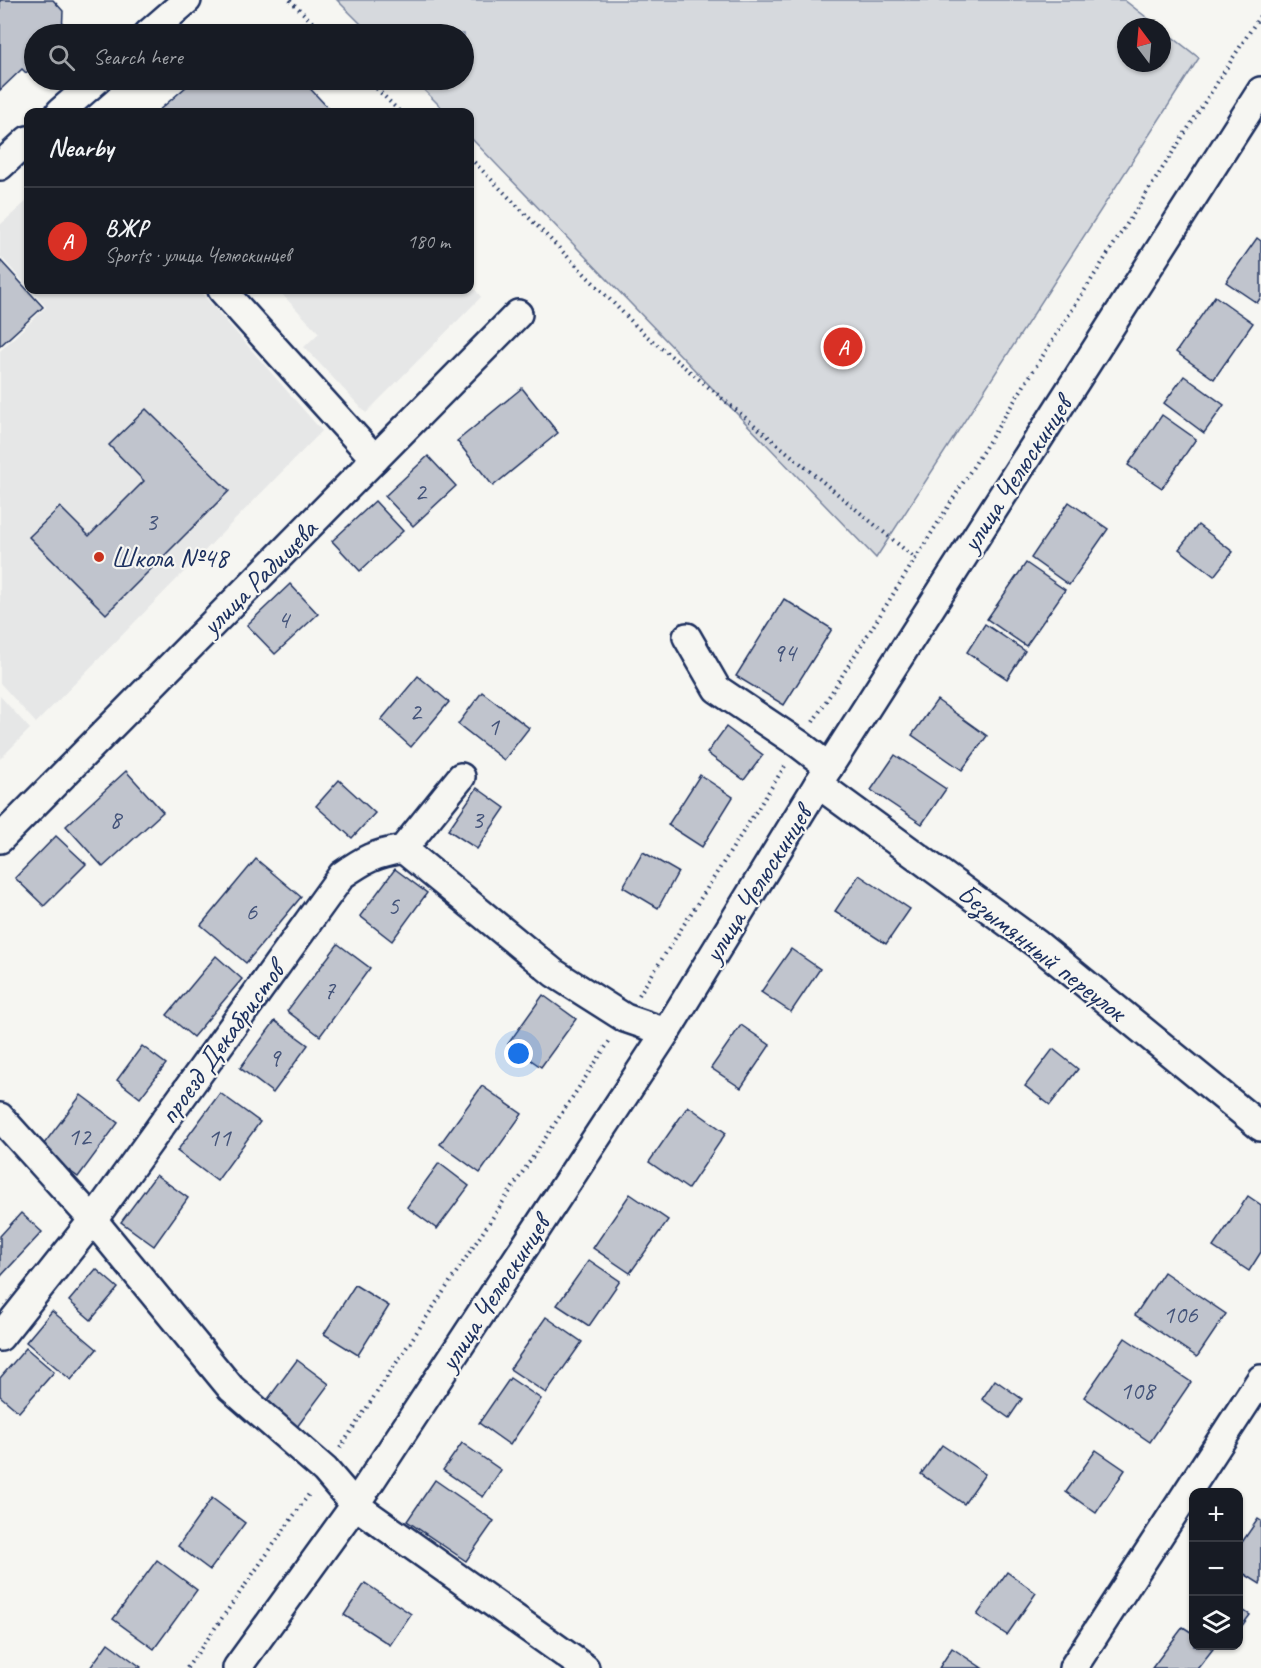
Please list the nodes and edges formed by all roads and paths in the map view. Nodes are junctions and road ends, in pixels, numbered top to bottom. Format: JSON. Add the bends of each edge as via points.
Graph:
{"nodes":[{"id":1,"x":187,"y":0,"type":"edge"},
{"id":2,"x":290,"y":0,"type":"edge"},
{"id":3,"x":1261,"y":14,"type":"edge"},
{"id":4,"x":159,"y":24,"type":"edge"},
{"id":5,"x":314,"y":24,"type":"edge"},
{"id":6,"x":86,"y":90,"type":"edge"},
{"id":7,"x":378,"y":90,"type":"edge"},
{"id":8,"x":1261,"y":91,"type":"edge"},
{"id":9,"x":66,"y":108,"type":"edge"},
{"id":10,"x":396,"y":108,"type":"edge"},
{"id":11,"x":24,"y":144,"type":"edge"},
{"id":12,"x":474,"y":162,"type":"edge"},
{"id":13,"x":0,"y":166,"type":"edge"},
{"id":14,"x":226,"y":294,"type":"edge"},
{"id":15,"x":518,"y":314,"type":"dead end"},
{"id":16,"x":375,"y":459,"type":"junction"},
{"id":17,"x":916,"y":560,"type":"junction"},
{"id":18,"x":687,"y":637,"type":"dead end"},
{"id":19,"x":799,"y":744,"type":"junction"},
{"id":20,"x":824,"y":775,"type":"junction"},
{"id":21,"x":461,"y":777,"type":"dead end"},
{"id":22,"x":0,"y":839,"type":"edge"},
{"id":23,"x":403,"y":849,"type":"junction"},
{"id":24,"x":625,"y":1018,"type":"junction"},
{"id":25,"x":666,"y":1032,"type":"junction"},
{"id":26,"x":0,"y":1117,"type":"edge"},
{"id":27,"x":1261,"y":1127,"type":"edge"},
{"id":28,"x":93,"y":1220,"type":"junction"},
{"id":29,"x":0,"y":1336,"type":"edge"},
{"id":30,"x":1261,"y":1379,"type":"edge"},
{"id":31,"x":326,"y":1470,"type":"junction"},
{"id":32,"x":355,"y":1505,"type":"junction"},
{"id":33,"x":187,"y":1668,"type":"edge"},
{"id":34,"x":237,"y":1668,"type":"edge"},
{"id":35,"x":585,"y":1668,"type":"edge"},
{"id":36,"x":1073,"y":1668,"type":"edge"}],
"edges":[{"from":1,"to":4,"type":"street"},
{"from":2,"to":5,"type":"path"},
{"from":3,"to":17,"type":"path"},
{"from":6,"to":9,"type":"street"},
{"from":7,"to":10,"type":"path"},
{"from":8,"to":20,"type":"street","name":"улица Челюскинцев"},
{"from":11,"to":13,"type":"street"},
{"from":12,"to":17,"type":"path","via":[[642,332]]},
{"from":14,"to":16,"type":"street"},
{"from":15,"to":16,"type":"street","name":"улица Радищева"},
{"from":16,"to":22,"type":"street","name":"улица Радищева"},
{"from":17,"to":19,"type":"path"},
{"from":18,"to":19,"type":"street","name":"Безымянный переулок","via":[[717,689]]},
{"from":19,"to":20,"type":"street","name":"Безымянный переулок"},
{"from":19,"to":24,"type":"path"},
{"from":20,"to":25,"type":"street","name":"улица Челюскинцев"},
{"from":20,"to":27,"type":"street","name":"Безымянный переулок"},
{"from":21,"to":23,"type":"street"},
{"from":23,"to":24,"type":"street","via":[[554,973]]},
{"from":23,"to":28,"type":"street","name":"проезд Декабристов","via":[[365,859],[342,876]]},
{"from":24,"to":25,"type":"street"},
{"from":24,"to":31,"type":"path"},
{"from":25,"to":32,"type":"street","name":"улица Челюскинцев"},
{"from":26,"to":28,"type":"street"},
{"from":28,"to":29,"type":"street","name":"проезд Декабристов"},
{"from":28,"to":31,"type":"street","via":[[231,1388]]},
{"from":30,"to":36,"type":"street"},
{"from":31,"to":32,"type":"street"},
{"from":31,"to":33,"type":"path"},
{"from":32,"to":34,"type":"street","name":"улица Челюскинцев"},
{"from":32,"to":35,"type":"street"}]}
